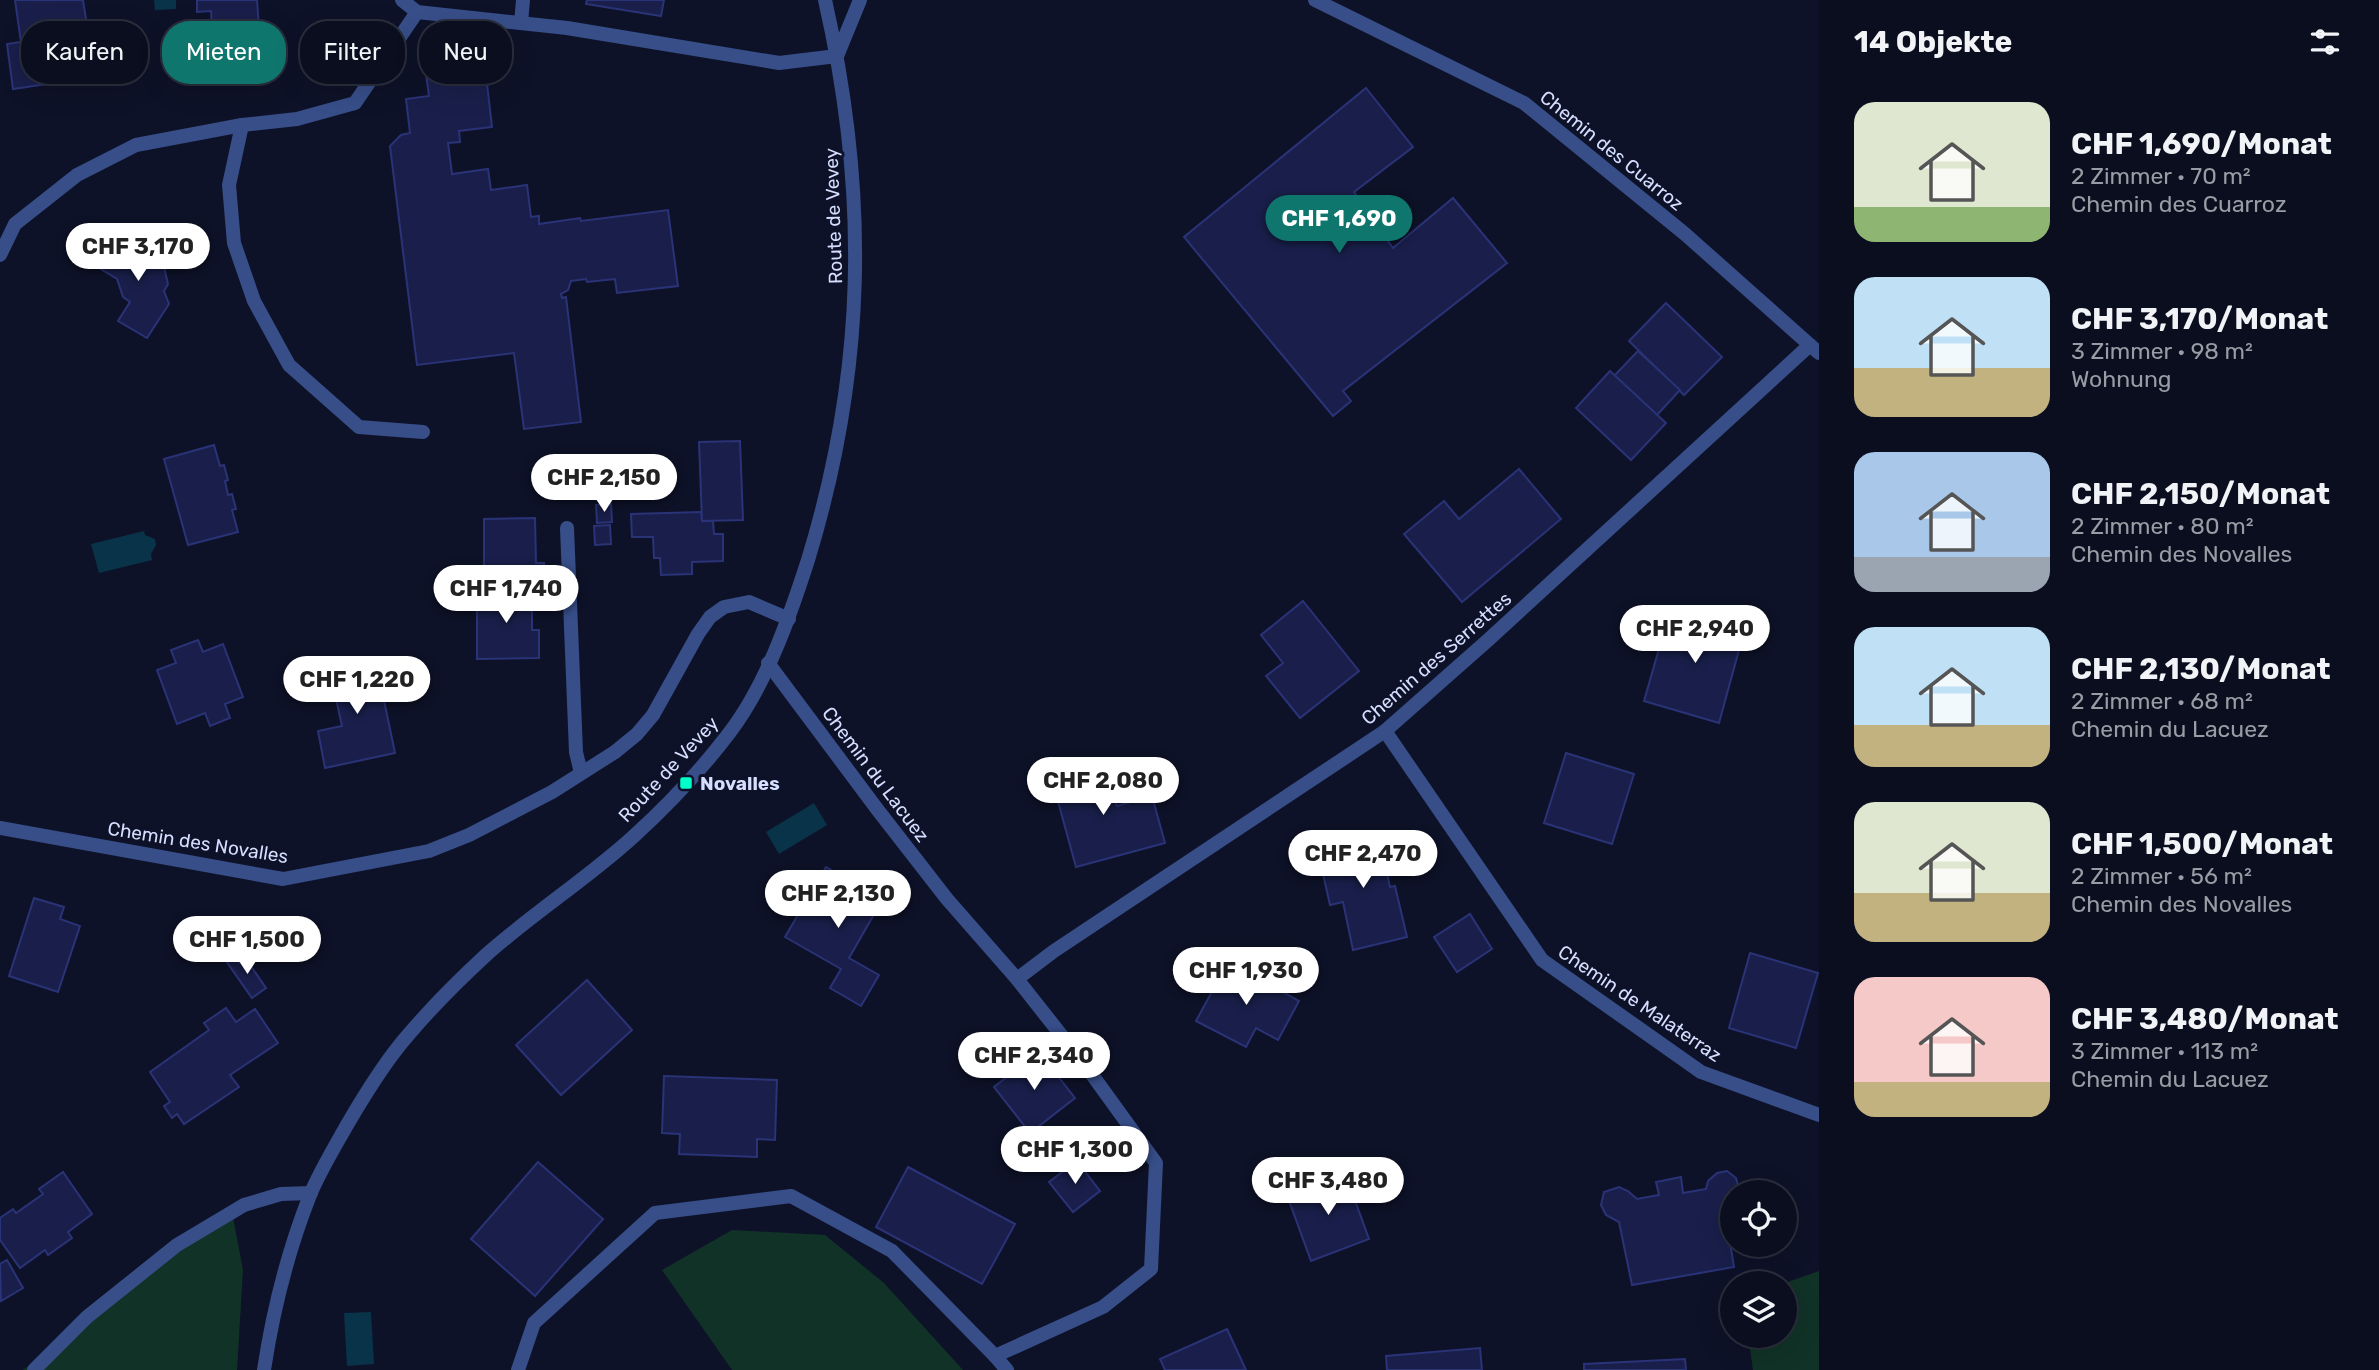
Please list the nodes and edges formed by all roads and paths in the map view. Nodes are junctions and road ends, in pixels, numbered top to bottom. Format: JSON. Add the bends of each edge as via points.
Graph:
{"nodes":[{"id":1,"x":402,"y":0,"type":"edge"},
{"id":2,"x":523,"y":0,"type":"edge"},
{"id":3,"x":825,"y":0,"type":"edge"},
{"id":4,"x":860,"y":0,"type":"edge"},
{"id":5,"x":1315,"y":0,"type":"edge"},
{"id":6,"x":417,"y":12,"type":"junction"},
{"id":7,"x":521,"y":23,"type":"junction"},
{"id":8,"x":837,"y":56,"type":"junction"},
{"id":9,"x":242,"y":125,"type":"junction"},
{"id":10,"x":0,"y":255,"type":"edge"},
{"id":11,"x":1814,"y":349,"type":"edge"},
{"id":12,"x":423,"y":432,"type":"dead end"},
{"id":13,"x":567,"y":528,"type":"dead end"},
{"id":14,"x":789,"y":619,"type":"junction"},
{"id":15,"x":768,"y":663,"type":"junction"},
{"id":16,"x":1385,"y":731,"type":"junction"},
{"id":17,"x":581,"y":773,"type":"junction"},
{"id":18,"x":0,"y":828,"type":"edge"},
{"id":19,"x":1017,"y":979,"type":"junction"},
{"id":20,"x":1819,"y":1115,"type":"edge"},
{"id":21,"x":311,"y":1193,"type":"junction"},
{"id":22,"x":995,"y":1356,"type":"junction"},
{"id":23,"x":34,"y":1370,"type":"edge"},
{"id":24,"x":264,"y":1370,"type":"edge"},
{"id":25,"x":518,"y":1370,"type":"edge"},
{"id":26,"x":1007,"y":1370,"type":"edge"}],
"edges":[{"from":1,"to":6,"type":"street"},
{"from":2,"to":7,"type":"street"},
{"from":3,"to":8,"type":"street","name":"Route de Vevey"},
{"from":4,"to":8,"type":"street"},
{"from":5,"to":11,"type":"street","name":"Chemin des Cuarroz","via":[[1524,103],[1685,234]]},
{"from":6,"to":7,"type":"street"},
{"from":6,"to":9,"type":"street","via":[[355,103],[298,119]]},
{"from":7,"to":8,"type":"street","via":[[779,63]]},
{"from":8,"to":14,"type":"street","name":"Route de Vevey","via":[[847,114],[857,247],[851,342],[830,478]]},
{"from":9,"to":10,"type":"street","via":[[136,145],[77,175],[15,224]]},
{"from":9,"to":12,"type":"street","via":[[229,185],[234,243],[254,302],[289,365],[359,427]]},
{"from":11,"to":16,"type":"street","name":"Chemin des Serrettes"},
{"from":13,"to":17,"type":"street","via":[[576,752]]},
{"from":14,"to":15,"type":"street","name":"Route de Vevey"},
{"from":14,"to":17,"type":"street","name":"Chemin des Novalles","via":[[749,602],[724,607],[710,617],[653,715],[615,752]]},
{"from":15,"to":19,"type":"street","name":"Chemin du Lacuez","via":[[947,899]]},
{"from":15,"to":21,"type":"street","name":"Route de Vevey","via":[[732,730],[686,783],[634,836],[486,956],[408,1035],[366,1093]]},
{"from":16,"to":19,"type":"street","name":"Chemin des Serrettes"},
{"from":16,"to":20,"type":"street","name":"Chemin de Malaterraz","via":[[1542,960],[1701,1072]]},
{"from":17,"to":18,"type":"street","name":"Chemin des Novalles","via":[[470,835],[429,850],[283,879]]},
{"from":19,"to":22,"type":"street","name":"Chemin du Lacuez","via":[[1156,1163],[1151,1269],[1103,1307]]},
{"from":21,"to":23,"type":"street","via":[[244,1205],[177,1245],[86,1317]]},
{"from":21,"to":24,"type":"street","name":"Route de Vevey","via":[[285,1268]]},
{"from":22,"to":25,"type":"street","via":[[892,1251],[791,1196],[655,1213],[534,1323]]},
{"from":22,"to":26,"type":"street"}]}
